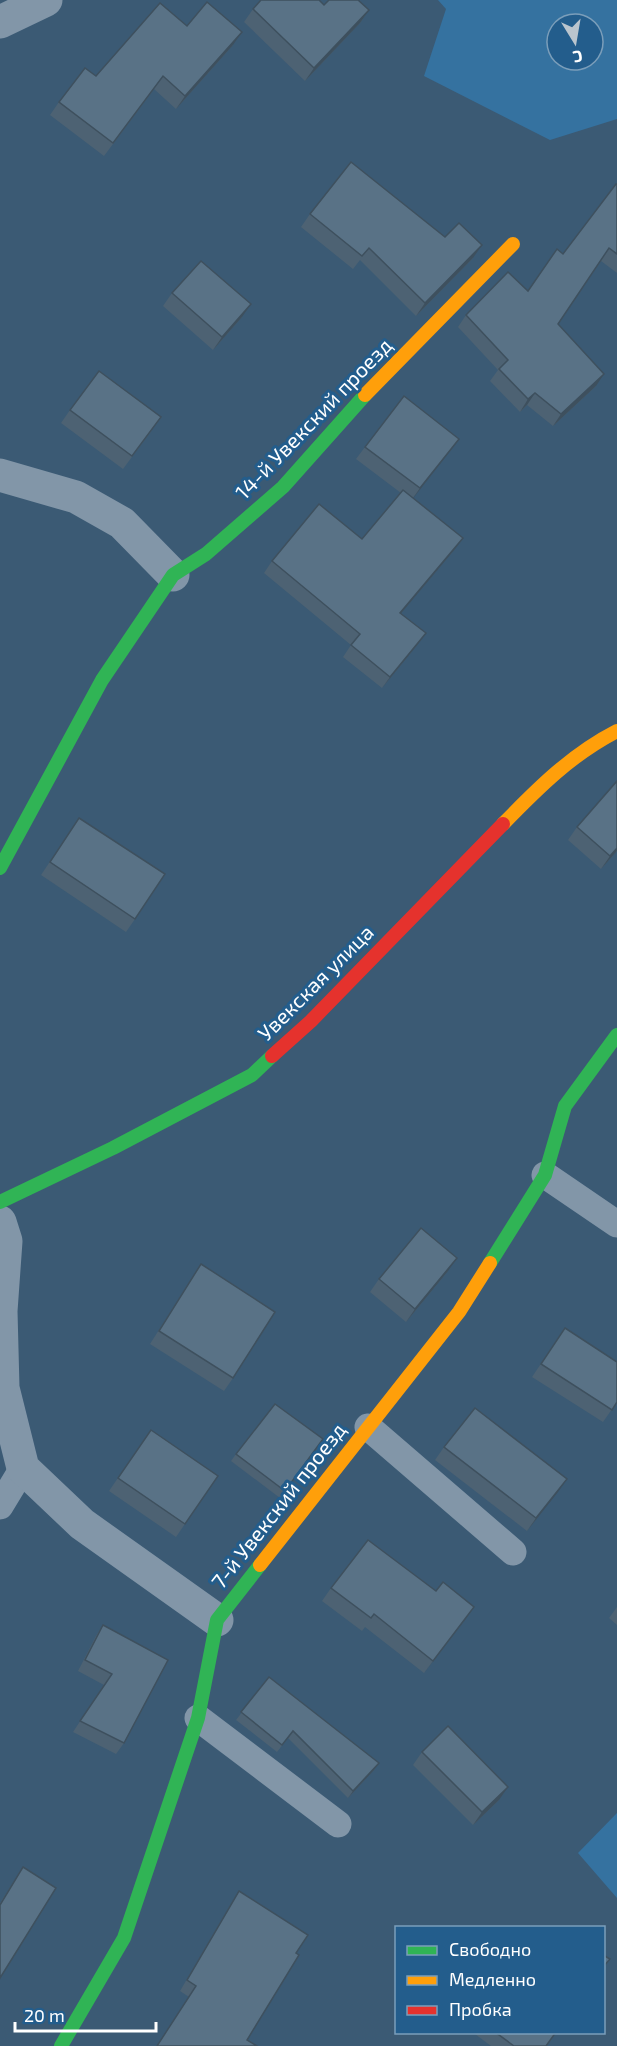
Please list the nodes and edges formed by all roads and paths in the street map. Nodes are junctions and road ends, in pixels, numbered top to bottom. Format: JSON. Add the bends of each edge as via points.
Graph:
{"nodes":[{"id":1,"x":46,"y":0,"type":"edge"},
{"id":2,"x":0,"y":22,"type":"edge"},
{"id":3,"x":513,"y":244,"type":"dead end"},
{"id":4,"x":0,"y":475,"type":"edge"},
{"id":5,"x":173,"y":574,"type":"junction"},
{"id":6,"x":617,"y":731,"type":"edge"},
{"id":7,"x":0,"y":867,"type":"edge"},
{"id":8,"x":617,"y":1035,"type":"edge"},
{"id":9,"x":545,"y":1175,"type":"junction"},
{"id":10,"x":0,"y":1202,"type":"edge"},
{"id":11,"x":0,"y":1222,"type":"edge"},
{"id":12,"x":617,"y":1224,"type":"edge"},
{"id":13,"x":368,"y":1427,"type":"junction"},
{"id":14,"x":23,"y":1468,"type":"junction"},
{"id":15,"x":0,"y":1506,"type":"edge"},
{"id":16,"x":513,"y":1552,"type":"dead end"},
{"id":17,"x":217,"y":1620,"type":"junction"},
{"id":18,"x":198,"y":1718,"type":"junction"},
{"id":19,"x":338,"y":1824,"type":"dead end"},
{"id":20,"x":61,"y":2046,"type":"edge"}],
"edges":[{"from":1,"to":2,"type":"street"},
{"from":3,"to":5,"type":"street","name":"14-й Увекский проезд","via":[[363,397],[283,487],[206,554]]},
{"from":4,"to":5,"type":"street","via":[[76,497],[122,523]]},
{"from":5,"to":7,"type":"street","name":"14-й Увекский проезд","via":[[102,680]]},
{"from":6,"to":10,"type":"street","name":"Увекская улица","via":[[590,745],[540,785],[311,1021],[252,1075]]},
{"from":8,"to":9,"type":"street","name":"7-й Увекский проезд","via":[[565,1106]]},
{"from":9,"to":12,"type":"lane"},
{"from":9,"to":13,"type":"street","name":"7-й Увекский проезд","via":[[459,1312]]},
{"from":11,"to":14,"type":"street","via":[[6,1241],[1,1311],[3,1388]]},
{"from":13,"to":16,"type":"lane"},
{"from":13,"to":17,"type":"street","name":"7-й Увекский проезд"},
{"from":14,"to":15,"type":"lane"},
{"from":14,"to":17,"type":"street","via":[[82,1524]]},
{"from":17,"to":18,"type":"street","name":"7-й Увекский проезд"},
{"from":18,"to":19,"type":"lane"},
{"from":18,"to":20,"type":"street","name":"7-й Увекский проезд","via":[[124,1938]]}]}
